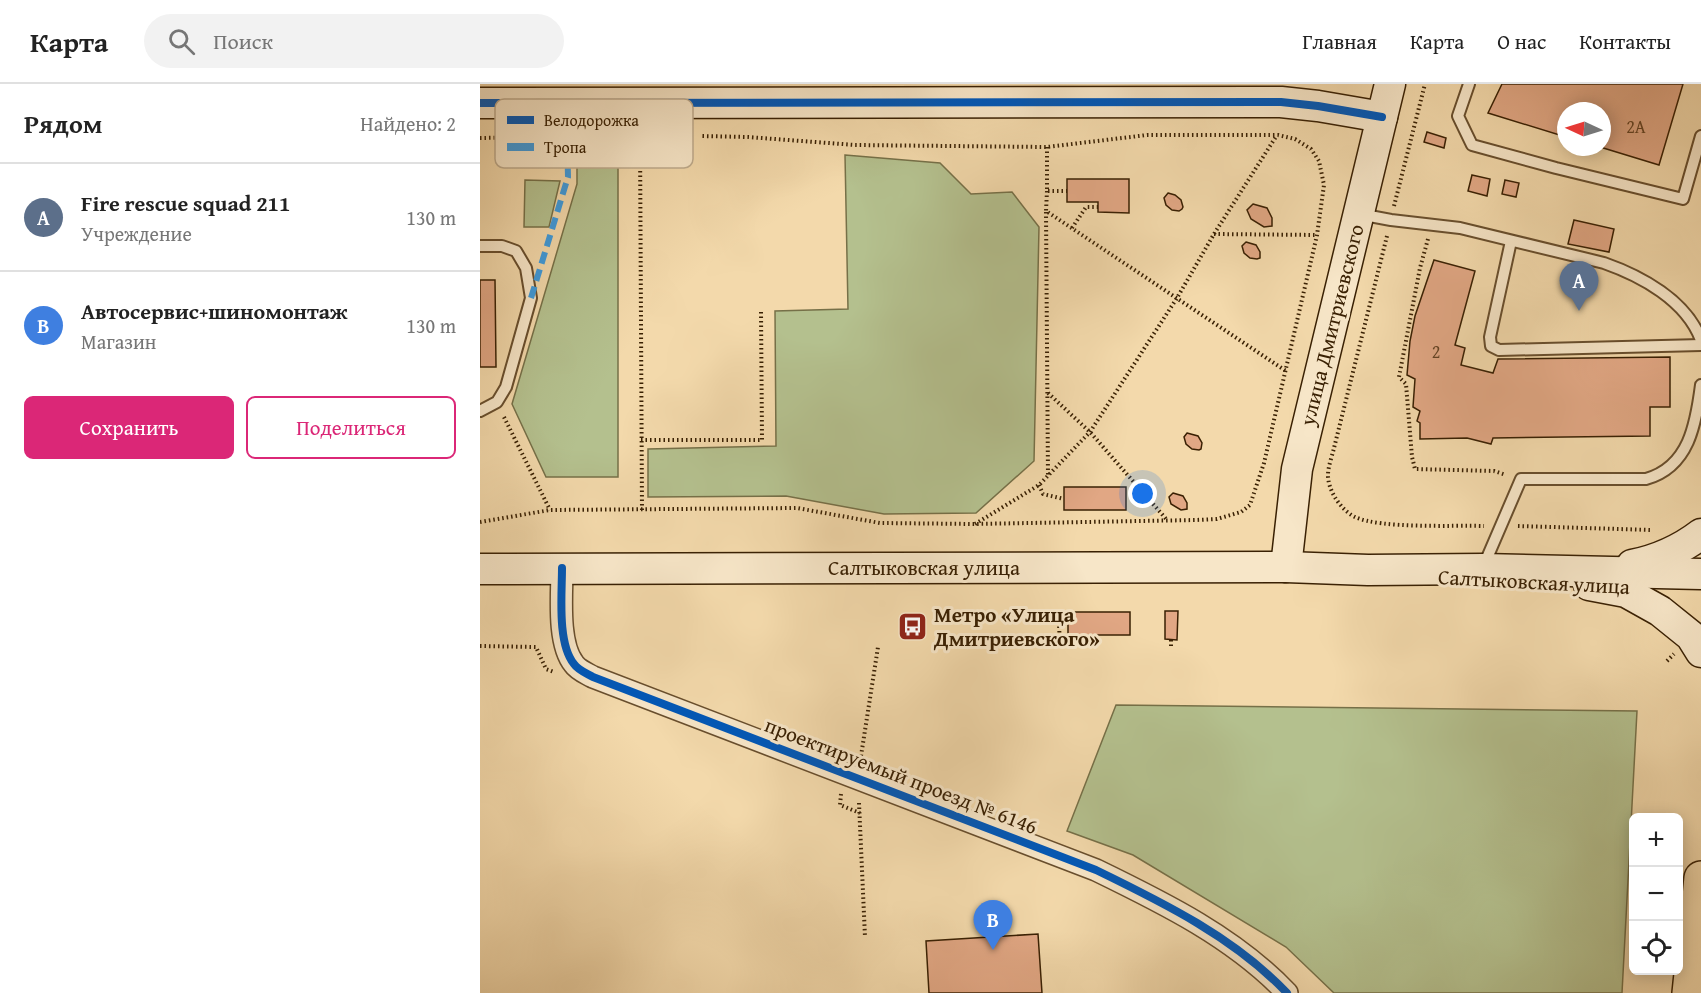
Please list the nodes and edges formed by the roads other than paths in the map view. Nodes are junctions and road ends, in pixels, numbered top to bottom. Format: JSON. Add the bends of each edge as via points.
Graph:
{"nodes":[{"id":1,"x":1390,"y":84,"type":"edge"},
{"id":2,"x":1469,"y":84,"type":"edge"},
{"id":3,"x":585,"y":99,"type":"edge"},
{"id":4,"x":630,"y":99,"type":"edge"},
{"id":5,"x":495,"y":102,"type":"edge"},
{"id":6,"x":693,"y":102,"type":"edge"},
{"id":7,"x":480,"y":103,"type":"edge"},
{"id":8,"x":1382,"y":117,"type":"junction"},
{"id":9,"x":1701,"y":136,"type":"edge"},
{"id":10,"x":1359,"y":214,"type":"junction"},
{"id":11,"x":1511,"y":241,"type":"junction"},
{"id":12,"x":480,"y":246,"type":"edge"},
{"id":13,"x":1701,"y":340,"type":"edge"},
{"id":14,"x":1701,"y":345,"type":"edge"},
{"id":15,"x":1701,"y":385,"type":"edge"},
{"id":16,"x":480,"y":411,"type":"edge"},
{"id":17,"x":1701,"y":534,"type":"edge"},
{"id":18,"x":1286,"y":567,"type":"junction"},
{"id":19,"x":562,"y":568,"type":"junction"},
{"id":20,"x":480,"y":569,"type":"edge"},
{"id":21,"x":1701,"y":574,"type":"edge"},
{"id":22,"x":1483,"y":576,"type":"junction"},
{"id":23,"x":1592,"y":578,"type":"junction"},
{"id":24,"x":1701,"y":589,"type":"edge"},
{"id":25,"x":1701,"y":652,"type":"edge"},
{"id":26,"x":1701,"y":878,"type":"edge"},
{"id":27,"x":1287,"y":993,"type":"edge"},
{"id":28,"x":1689,"y":993,"type":"edge"}],
"edges":[{"from":1,"to":8,"type":"street","name":"улица Дмитриевского"},
{"from":2,"to":9,"type":"lane","via":[[1458,116],[1472,145],[1683,199]]},
{"from":3,"to":4,"type":"street"},
{"from":5,"to":7,"type":"street"},
{"from":6,"to":8,"type":"street","via":[[821,97],[1281,102]]},
{"from":8,"to":10,"type":"street","name":"улица Дмитриевского"},
{"from":10,"to":11,"type":"lane","via":[[1460,228]]},
{"from":10,"to":18,"type":"street","name":"улица Дмитриевского","via":[[1297,469]]},
{"from":11,"to":13,"type":"lane","via":[[1604,262],[1637,277],[1677,304],[1690,318]]},
{"from":11,"to":14,"type":"lane","via":[[1491,346],[1499,350]]},
{"from":12,"to":16,"type":"lane","via":[[502,246],[516,251],[526,268],[531,297],[506,387],[497,402]]},
{"from":15,"to":22,"type":"lane","via":[[1695,418],[1680,456],[1660,475],[1633,480],[1521,479]]},
{"from":17,"to":23,"type":"street","via":[[1650,561]]},
{"from":18,"to":19,"type":"street","name":"Салтыковская улица"},
{"from":18,"to":22,"type":"street","name":"Салтыковская улица"},
{"from":19,"to":20,"type":"street","name":"Салтыковская улица"},
{"from":19,"to":27,"type":"street","name":"проектируемый проезд № 6146","via":[[563,636],[568,655],[575,666],[593,677],[1096,870],[1157,900],[1237,949]]},
{"from":21,"to":23,"type":"street","name":"Салтыковская улица"},
{"from":22,"to":23,"type":"street","name":"Салтыковская улица"},
{"from":23,"to":24,"type":"street","name":"Салтыковская улица"},
{"from":23,"to":25,"type":"street","via":[[1660,611],[1691,636]]},
{"from":26,"to":28,"type":"highway"}]}
